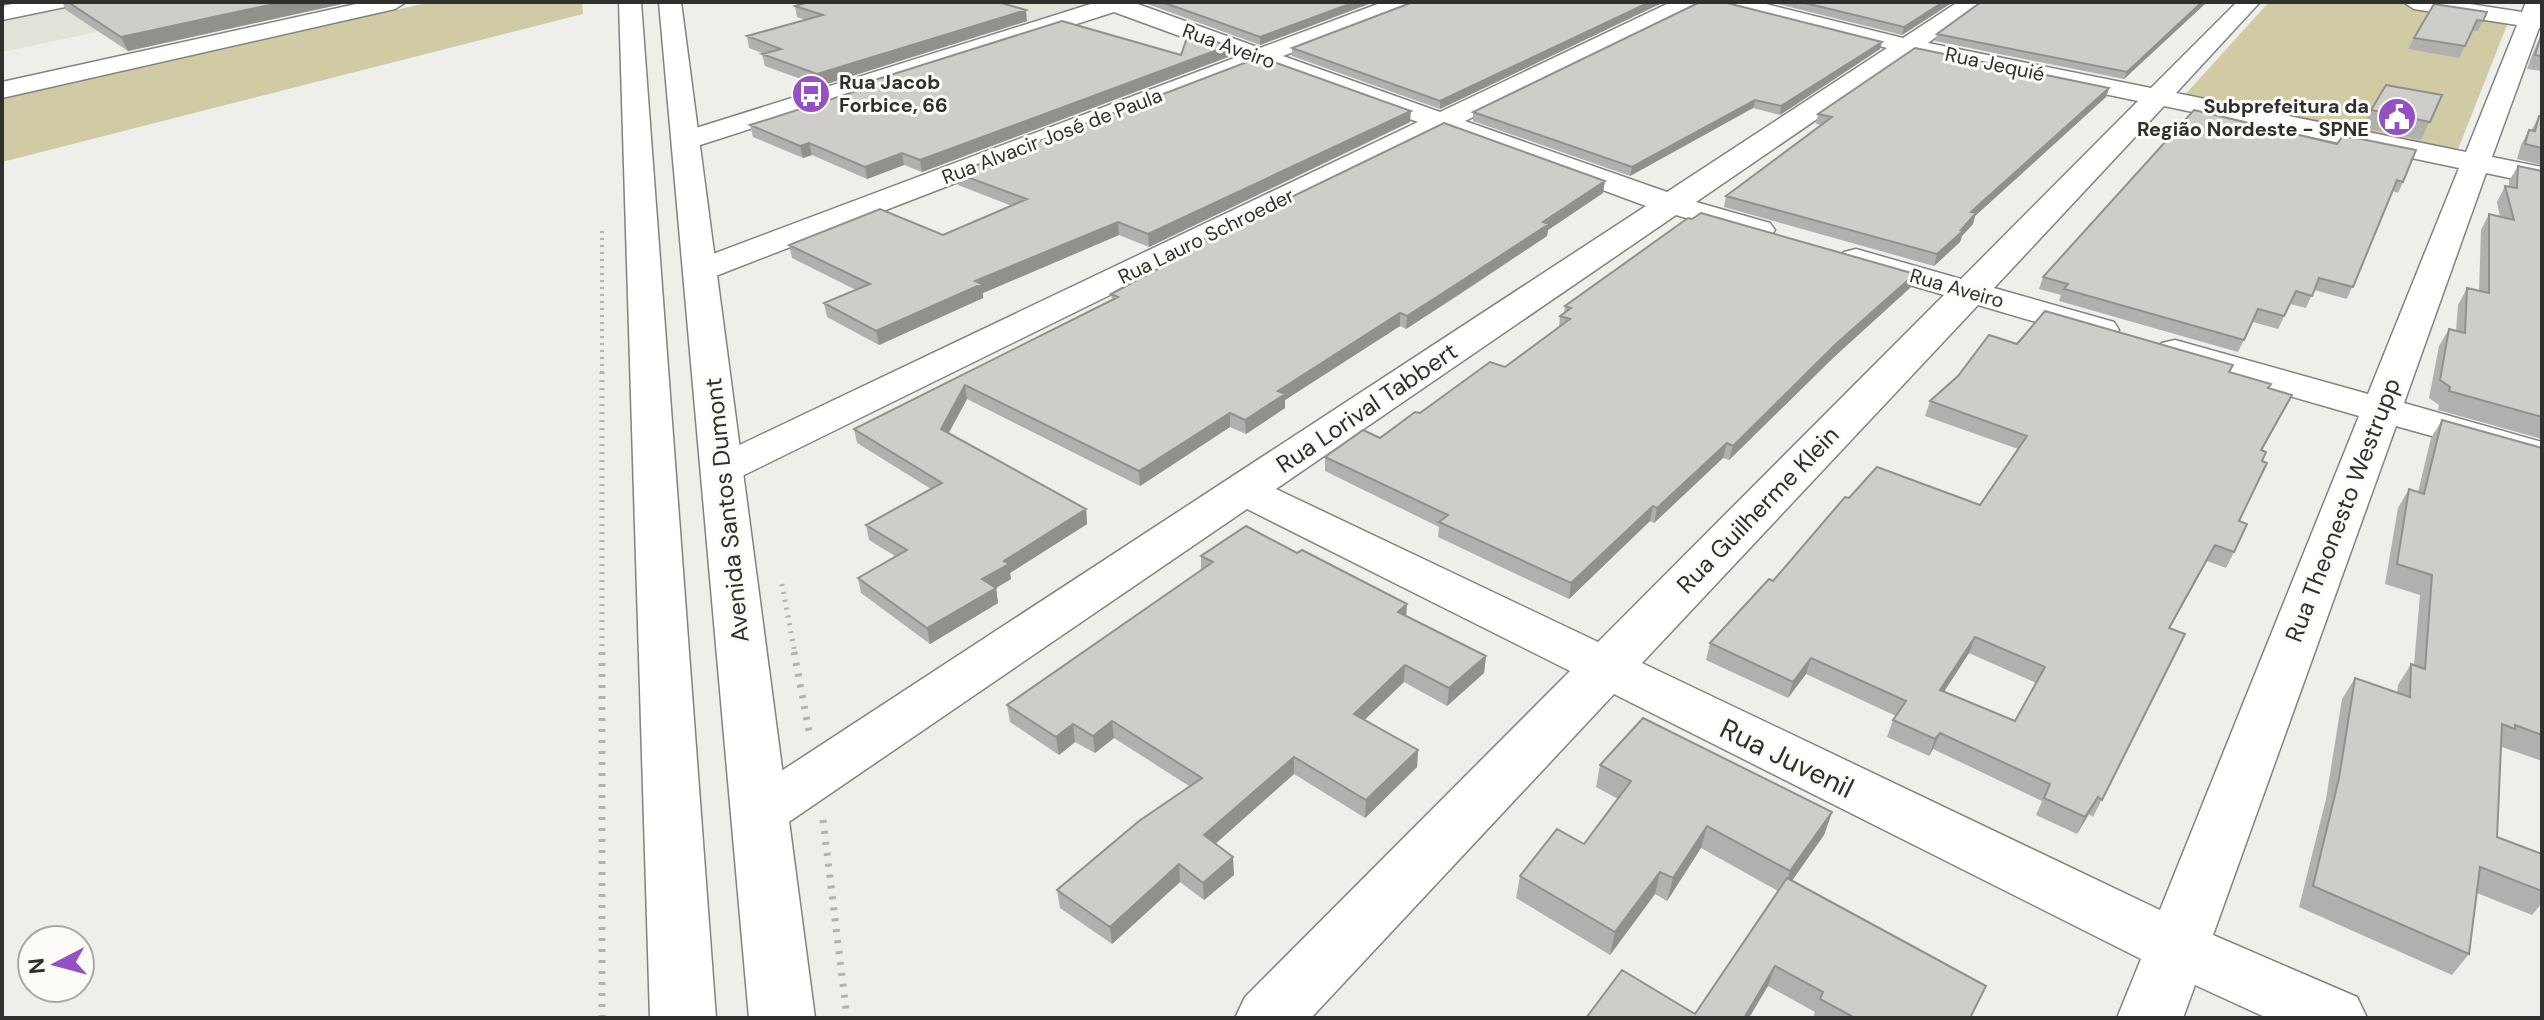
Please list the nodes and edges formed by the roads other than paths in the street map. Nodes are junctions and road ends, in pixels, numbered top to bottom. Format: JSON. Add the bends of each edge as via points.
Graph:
{"nodes":[{"id":1,"x":57,"y":2,"type":"edge"},
{"id":2,"x":395,"y":2,"type":"edge"},
{"id":3,"x":630,"y":2,"type":"edge"},
{"id":4,"x":670,"y":2,"type":"edge"},
{"id":5,"x":1403,"y":2,"type":"edge"},
{"id":6,"x":1689,"y":2,"type":"edge"},
{"id":7,"x":1731,"y":2,"type":"edge"},
{"id":8,"x":1973,"y":2,"type":"edge"},
{"id":9,"x":2249,"y":2,"type":"edge"},
{"id":10,"x":2414,"y":2,"type":"edge"},
{"id":11,"x":1114,"y":3,"type":"edge"},
{"id":12,"x":2,"y":13,"type":"edge"},
{"id":13,"x":2536,"y":15,"type":"edge"},
{"id":14,"x":1908,"y":46,"type":"junction"},
{"id":15,"x":676,"y":49,"type":"junction"},
{"id":16,"x":632,"y":52,"type":"junction"},
{"id":17,"x":1260,"y":57,"type":"junction"},
{"id":18,"x":2,"y":90,"type":"edge"},
{"id":19,"x":2156,"y":98,"type":"junction"},
{"id":20,"x":1440,"y":123,"type":"junction"},
{"id":21,"x":687,"y":140,"type":"junction"},
{"id":22,"x":2476,"y":163,"type":"junction"},
{"id":23,"x":2542,"y":176,"type":"edge"},
{"id":24,"x":1671,"y":204,"type":"junction"},
{"id":25,"x":695,"y":213,"type":"junction"},
{"id":26,"x":622,"y":225,"type":"junction"},
{"id":27,"x":701,"y":270,"type":"junction"},
{"id":28,"x":1969,"y":292,"type":"junction"},
{"id":29,"x":2381,"y":409,"type":"junction"},
{"id":30,"x":2542,"y":455,"type":"edge"},
{"id":31,"x":723,"y":469,"type":"junction"},
{"id":32,"x":1244,"y":490,"type":"junction"},
{"id":33,"x":1605,"y":669,"type":"junction"},
{"id":34,"x":760,"y":813,"type":"junction"},
{"id":35,"x":2176,"y":947,"type":"junction"},
{"id":36,"x":782,"y":1004,"type":"edge"},
{"id":37,"x":683,"y":1018,"type":"edge"},
{"id":38,"x":1268,"y":1018,"type":"edge"},
{"id":39,"x":2150,"y":1018,"type":"edge"},
{"id":40,"x":2334,"y":1018,"type":"edge"}],
"edges":[{"from":1,"to":12,"type":"street"},
{"from":2,"to":18,"type":"street"},
{"from":3,"to":16,"type":"street"},
{"from":4,"to":15,"type":"street","name":"Avenida Santos Dumont"},
{"from":5,"to":17,"type":"street","name":"Rua Alvacir José de Paula"},
{"from":6,"to":20,"type":"street","name":"Rua Lauro Schroeder"},
{"from":7,"to":14,"type":"street","name":"Rua Jequié"},
{"from":8,"to":14,"type":"street","name":"Rua Lorival Tabbert"},
{"from":9,"to":19,"type":"street","name":"Rua Guilherme Klein"},
{"from":10,"to":13,"type":"street"},
{"from":11,"to":17,"type":"street","name":"Rua Aveiro"},
{"from":11,"to":21,"type":"street"},
{"from":13,"to":22,"type":"street","name":"Rua Theonesto Westrupp"},
{"from":14,"to":19,"type":"street","name":"Rua Jequié"},
{"from":14,"to":24,"type":"street","name":"Rua Lorival Tabbert"},
{"from":15,"to":16,"type":"street","via":[[649,46]]},
{"from":15,"to":21,"type":"street","name":"Avenida Santos Dumont"},
{"from":16,"to":26,"type":"street"},
{"from":17,"to":20,"type":"street","name":"Rua Aveiro"},
{"from":17,"to":27,"type":"street","name":"Rua Alvacir José de Paula"},
{"from":19,"to":22,"type":"street","name":"Rua Jequié"},
{"from":19,"to":28,"type":"street","name":"Rua Guilherme Klein"},
{"from":20,"to":24,"type":"street","name":"Rua Aveiro"},
{"from":20,"to":31,"type":"street","name":"Rua Lauro Schroeder"},
{"from":21,"to":25,"type":"street","name":"Avenida Santos Dumont"},
{"from":22,"to":23,"type":"street","name":"Rua Jequié"},
{"from":22,"to":29,"type":"street","name":"Rua Theonesto Westrupp"},
{"from":24,"to":28,"type":"street","name":"Rua Aveiro"},
{"from":24,"to":32,"type":"street","name":"Rua Lorival Tabbert"},
{"from":25,"to":26,"type":"street","via":[[664,227]]},
{"from":25,"to":27,"type":"street","name":"Avenida Santos Dumont"},
{"from":26,"to":37,"type":"street"},
{"from":27,"to":31,"type":"street","name":"Avenida Santos Dumont"},
{"from":28,"to":29,"type":"street","name":"Rua Aveiro"},
{"from":28,"to":33,"type":"street","name":"Rua Guilherme Klein"},
{"from":29,"to":30,"type":"street","name":"Rua Aveiro"},
{"from":29,"to":35,"type":"street","name":"Rua Theonesto Westrupp"},
{"from":31,"to":34,"type":"street","name":"Avenida Santos Dumont"},
{"from":32,"to":33,"type":"street","name":"Rua Juvenil"},
{"from":32,"to":34,"type":"street","name":"Rua Lorival Tabbert"},
{"from":33,"to":35,"type":"street","name":"Rua Juvenil"},
{"from":33,"to":38,"type":"street","name":"Rua Guilherme Klein"},
{"from":34,"to":36,"type":"street","name":"Avenida Santos Dumont"},
{"from":35,"to":39,"type":"street","name":"Rua Theonesto Westrupp"},
{"from":35,"to":40,"type":"street","name":"Rua Juvenil"}]}
